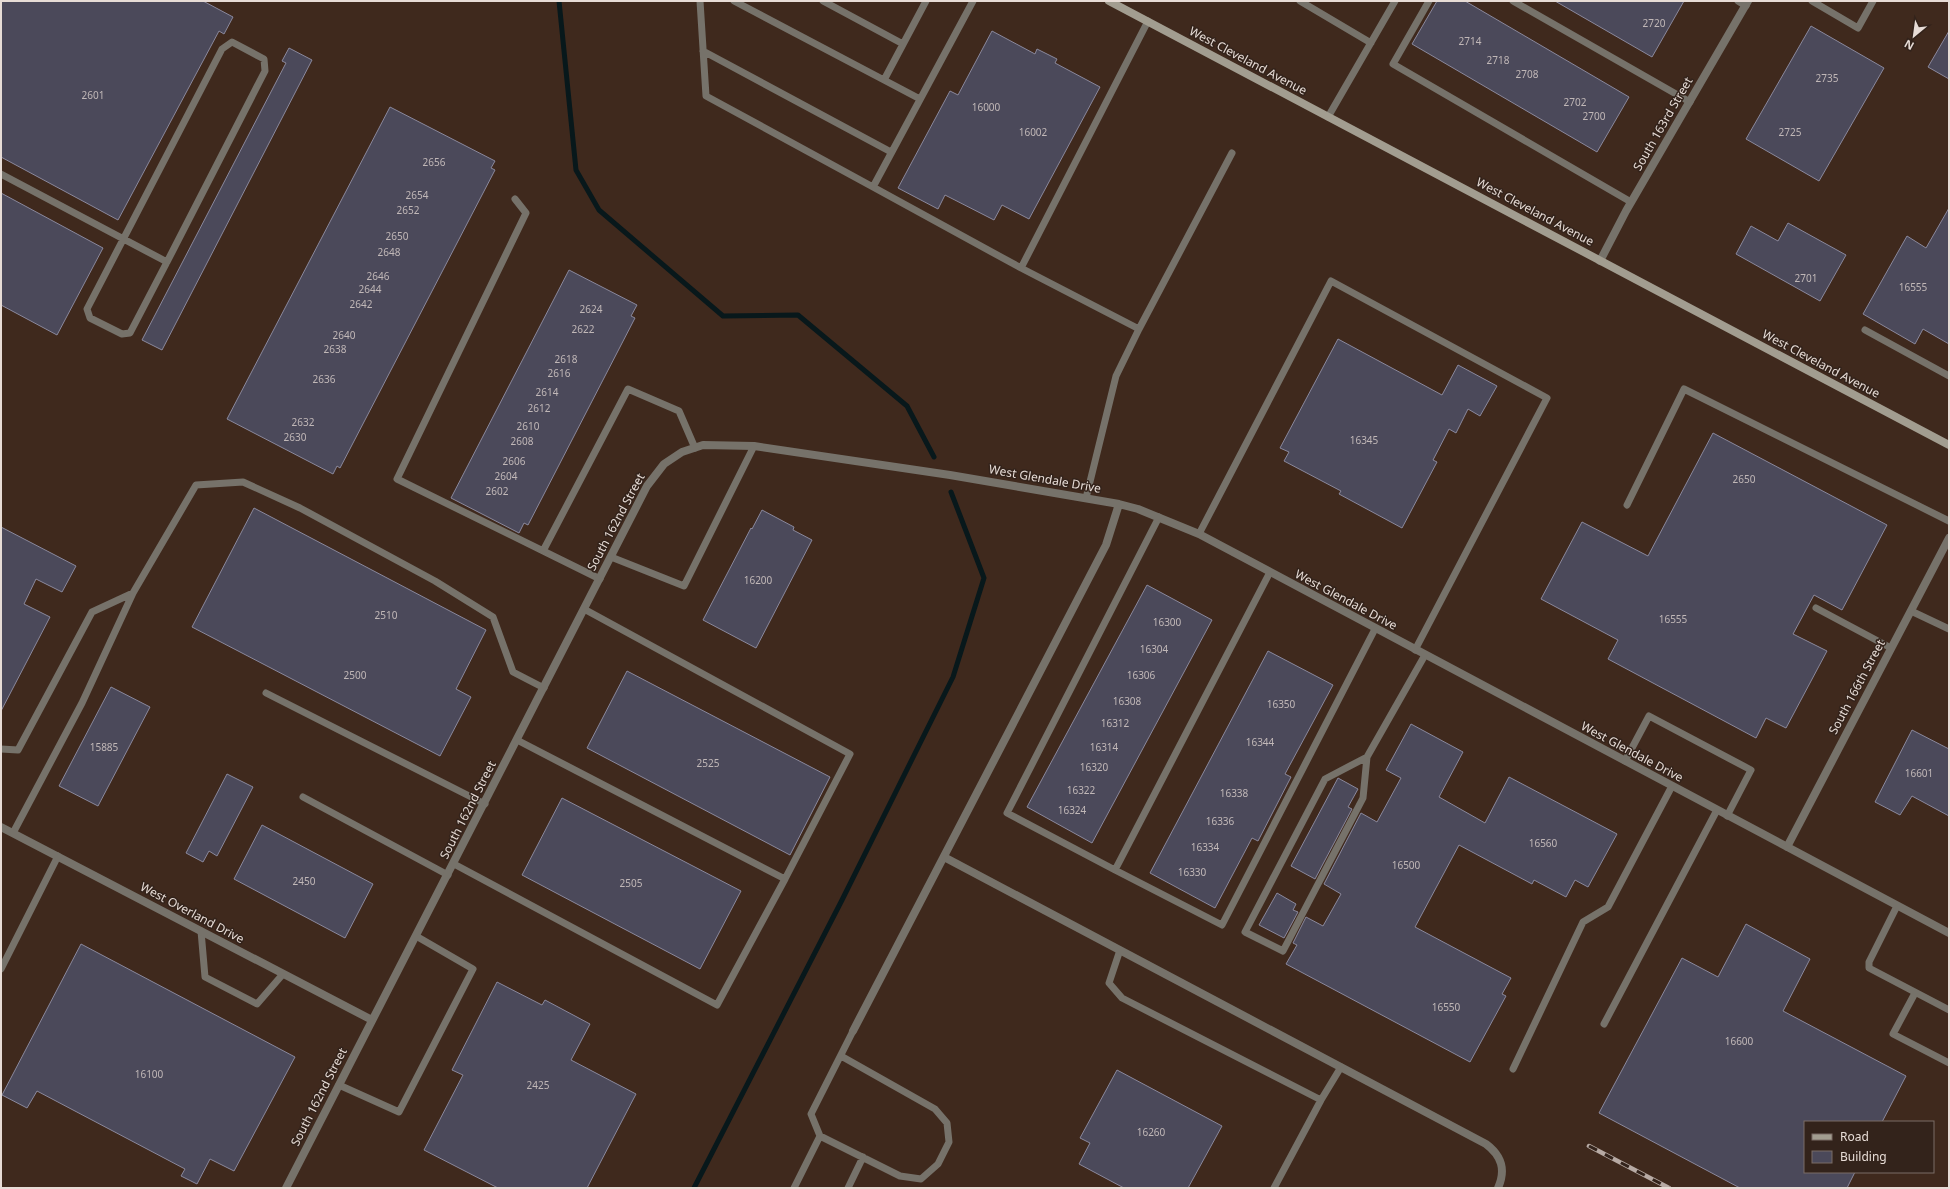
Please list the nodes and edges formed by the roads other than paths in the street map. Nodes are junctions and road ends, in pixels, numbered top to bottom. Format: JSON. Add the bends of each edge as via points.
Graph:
{"nodes":[{"id":1,"x":700,"y":1,"type":"edge"},
{"id":2,"x":734,"y":1,"type":"edge"},
{"id":3,"x":823,"y":1,"type":"edge"},
{"id":4,"x":926,"y":1,"type":"edge"},
{"id":5,"x":973,"y":1,"type":"edge"},
{"id":6,"x":1109,"y":1,"type":"edge"},
{"id":7,"x":1300,"y":1,"type":"edge"},
{"id":8,"x":1395,"y":1,"type":"edge"},
{"id":9,"x":1428,"y":1,"type":"edge"},
{"id":10,"x":1513,"y":1,"type":"edge"},
{"id":11,"x":1738,"y":1,"type":"edge"},
{"id":12,"x":1812,"y":1,"type":"edge"},
{"id":13,"x":1873,"y":1,"type":"edge"},
{"id":14,"x":1747,"y":3,"type":"edge"},
{"id":15,"x":1148,"y":21,"type":"junction"},
{"id":16,"x":1371,"y":43,"type":"junction"},
{"id":17,"x":903,"y":44,"type":"junction"},
{"id":18,"x":703,"y":51,"type":"junction"},
{"id":19,"x":884,"y":80,"type":"junction"},
{"id":20,"x":920,"y":99,"type":"junction"},
{"id":21,"x":1690,"y":102,"type":"junction"},
{"id":22,"x":1328,"y":117,"type":"junction"},
{"id":23,"x":892,"y":152,"type":"junction"},
{"id":24,"x":1232,"y":153,"type":"dead end"},
{"id":25,"x":1,"y":174,"type":"edge"},
{"id":26,"x":873,"y":187,"type":"junction"},
{"id":27,"x":515,"y":199,"type":"dead end"},
{"id":28,"x":1631,"y":202,"type":"junction"},
{"id":29,"x":124,"y":238,"type":"junction"},
{"id":30,"x":1600,"y":261,"type":"junction"},
{"id":31,"x":167,"y":262,"type":"junction"},
{"id":32,"x":1020,"y":268,"type":"junction"},
{"id":33,"x":1139,"y":328,"type":"junction"},
{"id":34,"x":1865,"y":330,"type":"dead end"},
{"id":35,"x":1949,"y":376,"type":"edge"},
{"id":36,"x":1949,"y":445,"type":"edge"},
{"id":37,"x":754,"y":446,"type":"junction"},
{"id":38,"x":696,"y":448,"type":"junction"},
{"id":39,"x":682,"y":452,"type":"joint"},
{"id":40,"x":1086,"y":498,"type":"junction"},
{"id":41,"x":1119,"y":504,"type":"junction"},
{"id":42,"x":1627,"y":505,"type":"dead end"},
{"id":43,"x":1159,"y":517,"type":"junction"},
{"id":44,"x":1949,"y":521,"type":"edge"},
{"id":45,"x":1199,"y":534,"type":"junction"},
{"id":46,"x":1949,"y":538,"type":"edge"},
{"id":47,"x":543,"y":552,"type":"junction"},
{"id":48,"x":611,"y":557,"type":"junction"},
{"id":49,"x":1270,"y":572,"type":"junction"},
{"id":50,"x":600,"y":579,"type":"junction"},
{"id":51,"x":133,"y":593,"type":"junction"},
{"id":52,"x":1816,"y":608,"type":"dead end"},
{"id":53,"x":584,"y":609,"type":"junction"},
{"id":54,"x":1911,"y":611,"type":"junction"},
{"id":55,"x":1375,"y":629,"type":"junction"},
{"id":56,"x":1949,"y":629,"type":"edge"},
{"id":57,"x":1891,"y":648,"type":"junction"},
{"id":58,"x":1415,"y":650,"type":"junction"},
{"id":59,"x":1425,"y":655,"type":"junction"},
{"id":60,"x":544,"y":688,"type":"junction"},
{"id":61,"x":266,"y":693,"type":"dead end"},
{"id":62,"x":517,"y":740,"type":"junction"},
{"id":63,"x":1,"y":749,"type":"edge"},
{"id":64,"x":1367,"y":757,"type":"junction"},
{"id":65,"x":1625,"y":761,"type":"junction"},
{"id":66,"x":1672,"y":786,"type":"junction"},
{"id":67,"x":303,"y":797,"type":"dead end"},
{"id":68,"x":485,"y":804,"type":"junction"},
{"id":69,"x":1717,"y":810,"type":"junction"},
{"id":70,"x":1727,"y":816,"type":"junction"},
{"id":71,"x":1,"y":827,"type":"edge"},
{"id":72,"x":13,"y":833,"type":"junction"},
{"id":73,"x":1787,"y":847,"type":"junction"},
{"id":74,"x":58,"y":856,"type":"junction"},
{"id":75,"x":944,"y":857,"type":"junction"},
{"id":76,"x":454,"y":864,"type":"junction"},
{"id":77,"x":1115,"y":870,"type":"junction"},
{"id":78,"x":448,"y":875,"type":"junction"},
{"id":79,"x":785,"y":879,"type":"junction"},
{"id":80,"x":1897,"y":906,"type":"junction"},
{"id":81,"x":201,"y":931,"type":"junction"},
{"id":82,"x":1949,"y":933,"type":"edge"},
{"id":83,"x":416,"y":936,"type":"junction"},
{"id":84,"x":1120,"y":950,"type":"junction"},
{"id":85,"x":1,"y":969,"type":"edge"},
{"id":86,"x":283,"y":974,"type":"junction"},
{"id":87,"x":1915,"y":993,"type":"junction"},
{"id":88,"x":1949,"y":1010,"type":"edge"},
{"id":89,"x":372,"y":1020,"type":"junction"},
{"id":90,"x":1604,"y":1024,"type":"dead end"},
{"id":91,"x":853,"y":1031,"type":"joint"},
{"id":92,"x":841,"y":1056,"type":"junction"},
{"id":93,"x":1949,"y":1063,"type":"edge"},
{"id":94,"x":1341,"y":1067,"type":"junction"},
{"id":95,"x":1513,"y":1069,"type":"dead end"},
{"id":96,"x":339,"y":1085,"type":"junction"},
{"id":97,"x":1321,"y":1100,"type":"junction"},
{"id":98,"x":820,"y":1136,"type":"junction"},
{"id":99,"x":863,"y":1157,"type":"junction"},
{"id":100,"x":286,"y":1188,"type":"edge"},
{"id":101,"x":794,"y":1188,"type":"edge"},
{"id":102,"x":848,"y":1188,"type":"edge"},
{"id":103,"x":1274,"y":1188,"type":"edge"},
{"id":104,"x":1498,"y":1188,"type":"edge"}],
"edges":[{"from":1,"to":18,"type":"lane"},
{"from":2,"to":19,"type":"lane"},
{"from":3,"to":17,"type":"lane"},
{"from":4,"to":17,"type":"lane"},
{"from":5,"to":20,"type":"lane"},
{"from":6,"to":15,"type":"main road","name":"West Cleveland Avenue"},
{"from":7,"to":16,"type":"lane"},
{"from":8,"to":16,"type":"lane"},
{"from":9,"to":28,"type":"lane","via":[[1393,64]]},
{"from":10,"to":21,"type":"lane"},
{"from":11,"to":14,"type":"lane"},
{"from":12,"to":13,"type":"lane","via":[[1858,28]]},
{"from":14,"to":21,"type":"street","name":"South 163rd Street"},
{"from":15,"to":22,"type":"main road","name":"West Cleveland Avenue"},
{"from":15,"to":32,"type":"lane"},
{"from":16,"to":22,"type":"lane"},
{"from":17,"to":19,"type":"lane"},
{"from":18,"to":23,"type":"lane"},
{"from":18,"to":26,"type":"lane","via":[[706,96]]},
{"from":19,"to":20,"type":"lane"},
{"from":20,"to":23,"type":"lane"},
{"from":21,"to":28,"type":"street","name":"South 163rd Street"},
{"from":22,"to":30,"type":"main road","name":"West Cleveland Avenue"},
{"from":23,"to":26,"type":"lane"},
{"from":24,"to":33,"type":"lane"},
{"from":25,"to":29,"type":"lane"},
{"from":26,"to":32,"type":"lane"},
{"from":27,"to":47,"type":"lane","via":[[526,214],[397,479]]},
{"from":28,"to":30,"type":"street","name":"South 163rd Street"},
{"from":29,"to":31,"type":"lane"},
{"from":29,"to":31,"type":"lane","via":[[87,309],[90,318],[122,334],[130,333]]},
{"from":29,"to":31,"type":"lane","via":[[222,49],[232,42],[264,59],[265,71]]},
{"from":30,"to":36,"type":"main road","name":"West Cleveland Avenue"},
{"from":32,"to":33,"type":"lane"},
{"from":33,"to":40,"type":"lane","via":[[1116,376]]},
{"from":34,"to":35,"type":"lane"},
{"from":37,"to":38,"type":"street","name":"West Glendale Drive","via":[[703,445]]},
{"from":37,"to":40,"type":"street","name":"West Glendale Drive"},
{"from":37,"to":48,"type":"lane","via":[[684,586]]},
{"from":38,"to":39,"type":"street","name":"West Glendale Drive"},
{"from":38,"to":47,"type":"lane","via":[[679,411],[628,389]]},
{"from":39,"to":48,"type":"street","name":"South 162nd Street","via":[[664,464],[653,477]]},
{"from":40,"to":41,"type":"street","name":"West Glendale Drive"},
{"from":41,"to":43,"type":"street","name":"West Glendale Drive"},
{"from":41,"to":75,"type":"street","via":[[1106,546]]},
{"from":42,"to":44,"type":"lane","via":[[1684,389]]},
{"from":43,"to":45,"type":"street","name":"West Glendale Drive"},
{"from":43,"to":77,"type":"lane","via":[[1007,813]]},
{"from":45,"to":49,"type":"street","name":"West Glendale Drive"},
{"from":45,"to":58,"type":"lane","via":[[1331,281],[1338,284],[1547,398]]},
{"from":46,"to":54,"type":"street","name":"South 166th Street"},
{"from":47,"to":50,"type":"lane"},
{"from":48,"to":50,"type":"street","name":"South 162nd Street"},
{"from":49,"to":55,"type":"street","name":"West Glendale Drive"},
{"from":49,"to":77,"type":"lane"},
{"from":50,"to":53,"type":"street","name":"South 162nd Street"},
{"from":51,"to":60,"type":"lane","via":[[196,485],[243,482],[300,508],[435,581],[493,617],[513,672]]},
{"from":51,"to":63,"type":"lane","via":[[92,612],[18,750]]},
{"from":51,"to":72,"type":"lane","via":[[82,703]]},
{"from":52,"to":57,"type":"lane"},
{"from":53,"to":60,"type":"street","name":"South 162nd Street"},
{"from":53,"to":79,"type":"lane","via":[[850,754]]},
{"from":54,"to":56,"type":"lane"},
{"from":54,"to":57,"type":"street","name":"South 166th Street"},
{"from":55,"to":58,"type":"street","name":"West Glendale Drive"},
{"from":55,"to":77,"type":"lane","via":[[1222,925]]},
{"from":57,"to":73,"type":"street","name":"South 166th Street"},
{"from":58,"to":59,"type":"street","name":"West Glendale Drive"},
{"from":59,"to":64,"type":"lane"},
{"from":59,"to":65,"type":"street","name":"West Glendale Drive"},
{"from":60,"to":62,"type":"street","name":"South 162nd Street"},
{"from":61,"to":68,"type":"lane"},
{"from":62,"to":68,"type":"street","name":"South 162nd Street"},
{"from":62,"to":79,"type":"lane"},
{"from":64,"to":64,"type":"lane","via":[[1363,798],[1282,951],[1245,932],[1325,779]]},
{"from":65,"to":66,"type":"street","name":"West Glendale Drive"},
{"from":65,"to":70,"type":"lane","via":[[1649,716],[1751,770]]},
{"from":66,"to":69,"type":"street","name":"West Glendale Drive"},
{"from":66,"to":95,"type":"lane","via":[[1608,907],[1583,922]]},
{"from":67,"to":78,"type":"lane"},
{"from":68,"to":76,"type":"street","name":"South 162nd Street"},
{"from":69,"to":70,"type":"street","name":"West Glendale Drive"},
{"from":69,"to":90,"type":"lane"},
{"from":70,"to":73,"type":"street","name":"West Glendale Drive"},
{"from":71,"to":72,"type":"street","name":"West Overland Drive"},
{"from":72,"to":74,"type":"street","name":"West Overland Drive"},
{"from":73,"to":80,"type":"street","name":"West Glendale Drive"},
{"from":74,"to":81,"type":"street","name":"West Overland Drive"},
{"from":74,"to":85,"type":"lane"},
{"from":75,"to":84,"type":"street"},
{"from":75,"to":91,"type":"street"},
{"from":76,"to":78,"type":"street","name":"South 162nd Street"},
{"from":76,"to":79,"type":"lane","via":[[717,1005]]},
{"from":78,"to":83,"type":"street","name":"South 162nd Street"},
{"from":80,"to":82,"type":"street","name":"West Glendale Drive"},
{"from":80,"to":87,"type":"lane","via":[[1868,962],[1869,968]]},
{"from":81,"to":86,"type":"street","name":"West Overland Drive"},
{"from":81,"to":86,"type":"lane","via":[[205,977],[244,998],[257,1004]]},
{"from":83,"to":89,"type":"street","name":"South 162nd Street"},
{"from":83,"to":96,"type":"lane","via":[[473,969],[399,1112]]},
{"from":84,"to":94,"type":"street"},
{"from":84,"to":97,"type":"lane","via":[[1109,983],[1122,998]]},
{"from":86,"to":89,"type":"street","name":"West Overland Drive"},
{"from":87,"to":88,"type":"lane"},
{"from":87,"to":93,"type":"lane","via":[[1893,1034]]},
{"from":89,"to":96,"type":"street","name":"South 162nd Street"},
{"from":91,"to":92,"type":"lane"},
{"from":92,"to":98,"type":"lane","via":[[811,1114]]},
{"from":92,"to":99,"type":"lane","via":[[935,1109],[947,1123],[949,1142],[938,1164],[920,1179],[900,1176]]},
{"from":94,"to":97,"type":"lane"},
{"from":94,"to":104,"type":"street","via":[[1486,1144],[1495,1151],[1502,1165]]},
{"from":96,"to":100,"type":"street","name":"South 162nd Street"},
{"from":97,"to":103,"type":"lane"},
{"from":98,"to":99,"type":"lane"},
{"from":98,"to":101,"type":"lane"},
{"from":99,"to":102,"type":"lane"}]}
